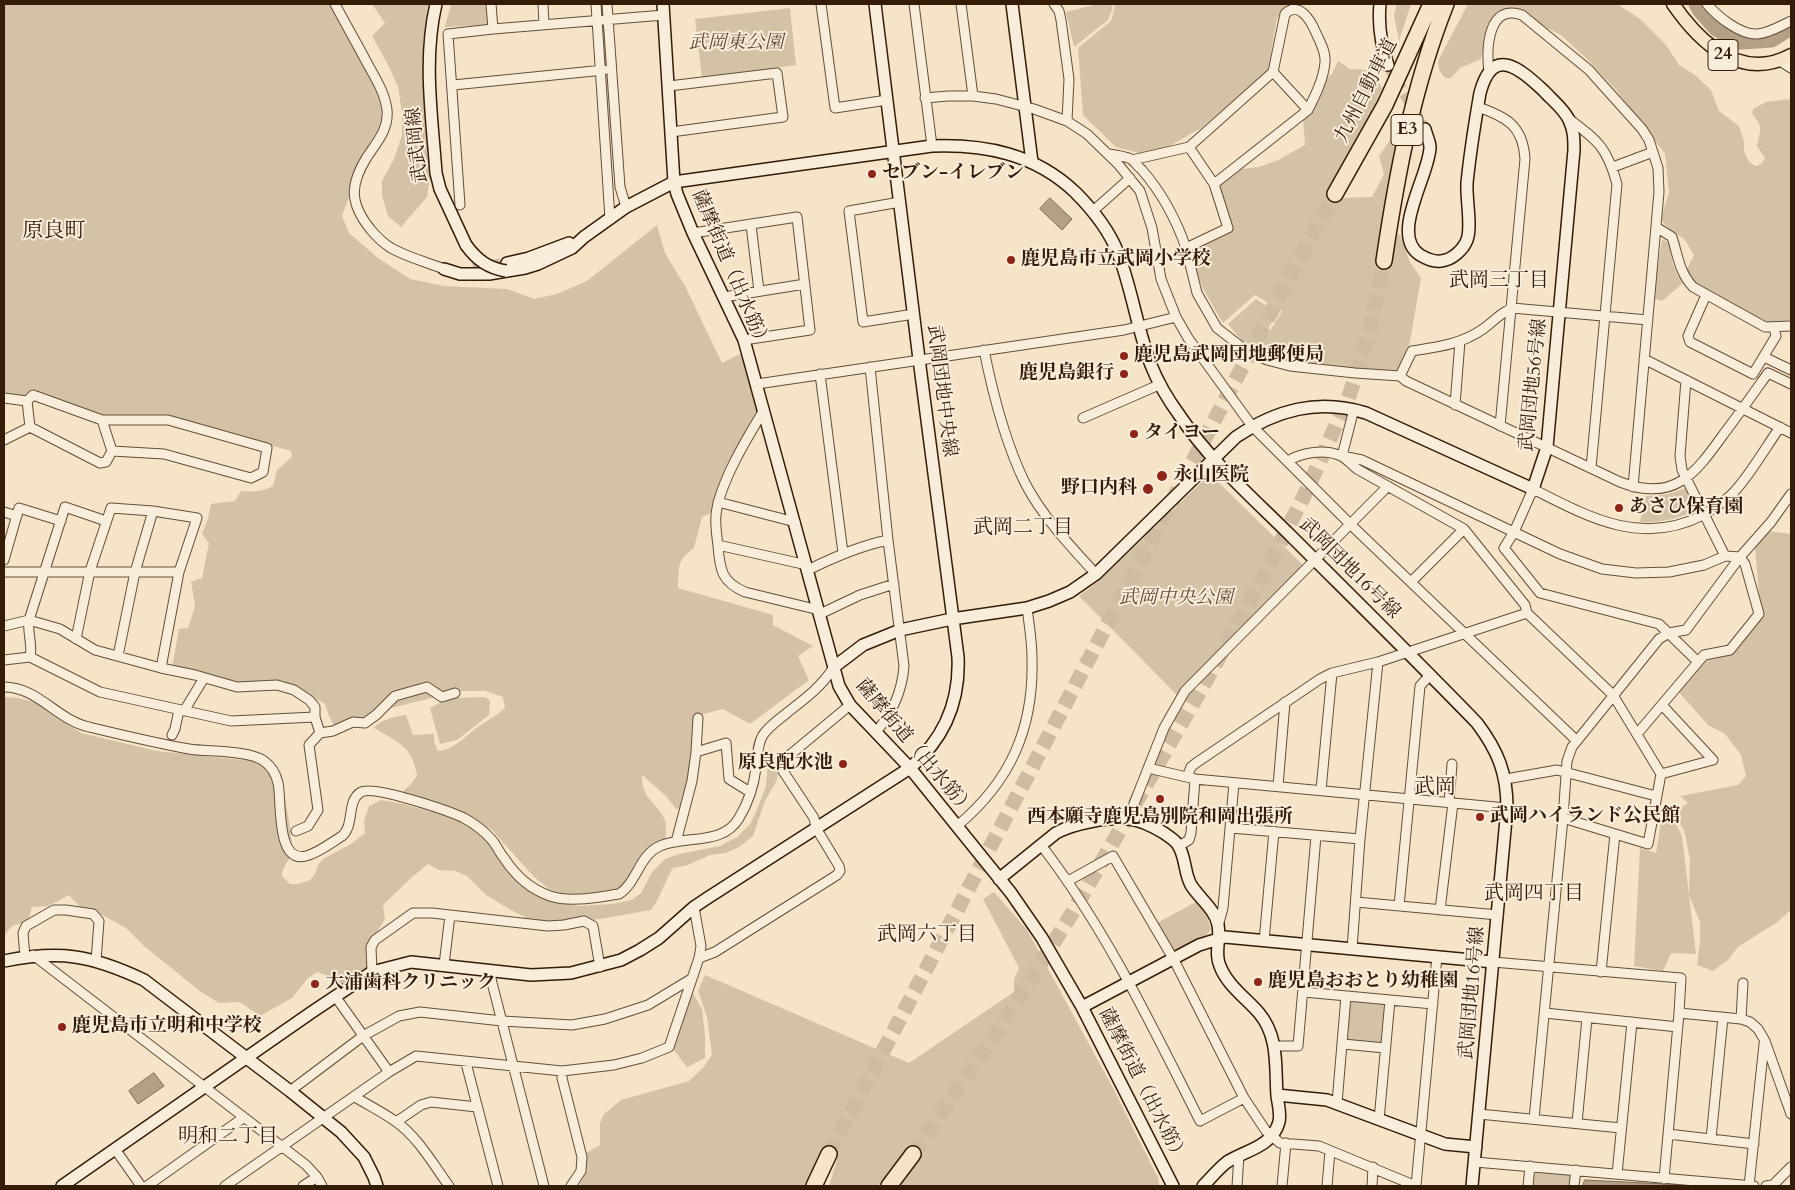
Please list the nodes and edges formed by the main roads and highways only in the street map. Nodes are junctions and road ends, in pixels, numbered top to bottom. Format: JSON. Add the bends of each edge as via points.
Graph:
{"nodes":[{"id":1,"x":1423,"y":4,"type":"edge"},
{"id":2,"x":1431,"y":4,"type":"edge"},
{"id":3,"x":1446,"y":4,"type":"edge"},
{"id":4,"x":1457,"y":4,"type":"edge"},
{"id":5,"x":1673,"y":4,"type":"edge"},
{"id":6,"x":1786,"y":58,"type":"edge"},
{"id":7,"x":1385,"y":105,"type":"junction"},
{"id":8,"x":1335,"y":194,"type":"tunnel mouth"},
{"id":9,"x":1394,"y":198,"type":"junction"},
{"id":10,"x":1384,"y":261,"type":"tunnel mouth"},
{"id":11,"x":829,"y":1154,"type":"tunnel mouth"},
{"id":12,"x":913,"y":1154,"type":"tunnel mouth"},
{"id":13,"x":814,"y":1186,"type":"edge"},
{"id":14,"x":889,"y":1186,"type":"edge"}],
"edges":[{"from":1,"to":7,"type":"highway"},
{"from":2,"to":7,"type":"highway","name":"九州自動車道","number":"E3"},
{"from":3,"to":9,"type":"highway","name":"九州自動車道","number":"E3","via":[[1421,74]]},
{"from":4,"to":9,"type":"highway","via":[[1415,114]]},
{"from":5,"to":6,"type":"main road","number":"24","via":[[1696,32],[1723,55],[1754,65]]},
{"from":7,"to":8,"type":"highway","name":"九州自動車道","number":"E3"},
{"from":9,"to":10,"type":"highway","name":"九州自動車道","number":"E3"},
{"from":11,"to":13,"type":"highway"},
{"from":12,"to":14,"type":"highway"}]}
